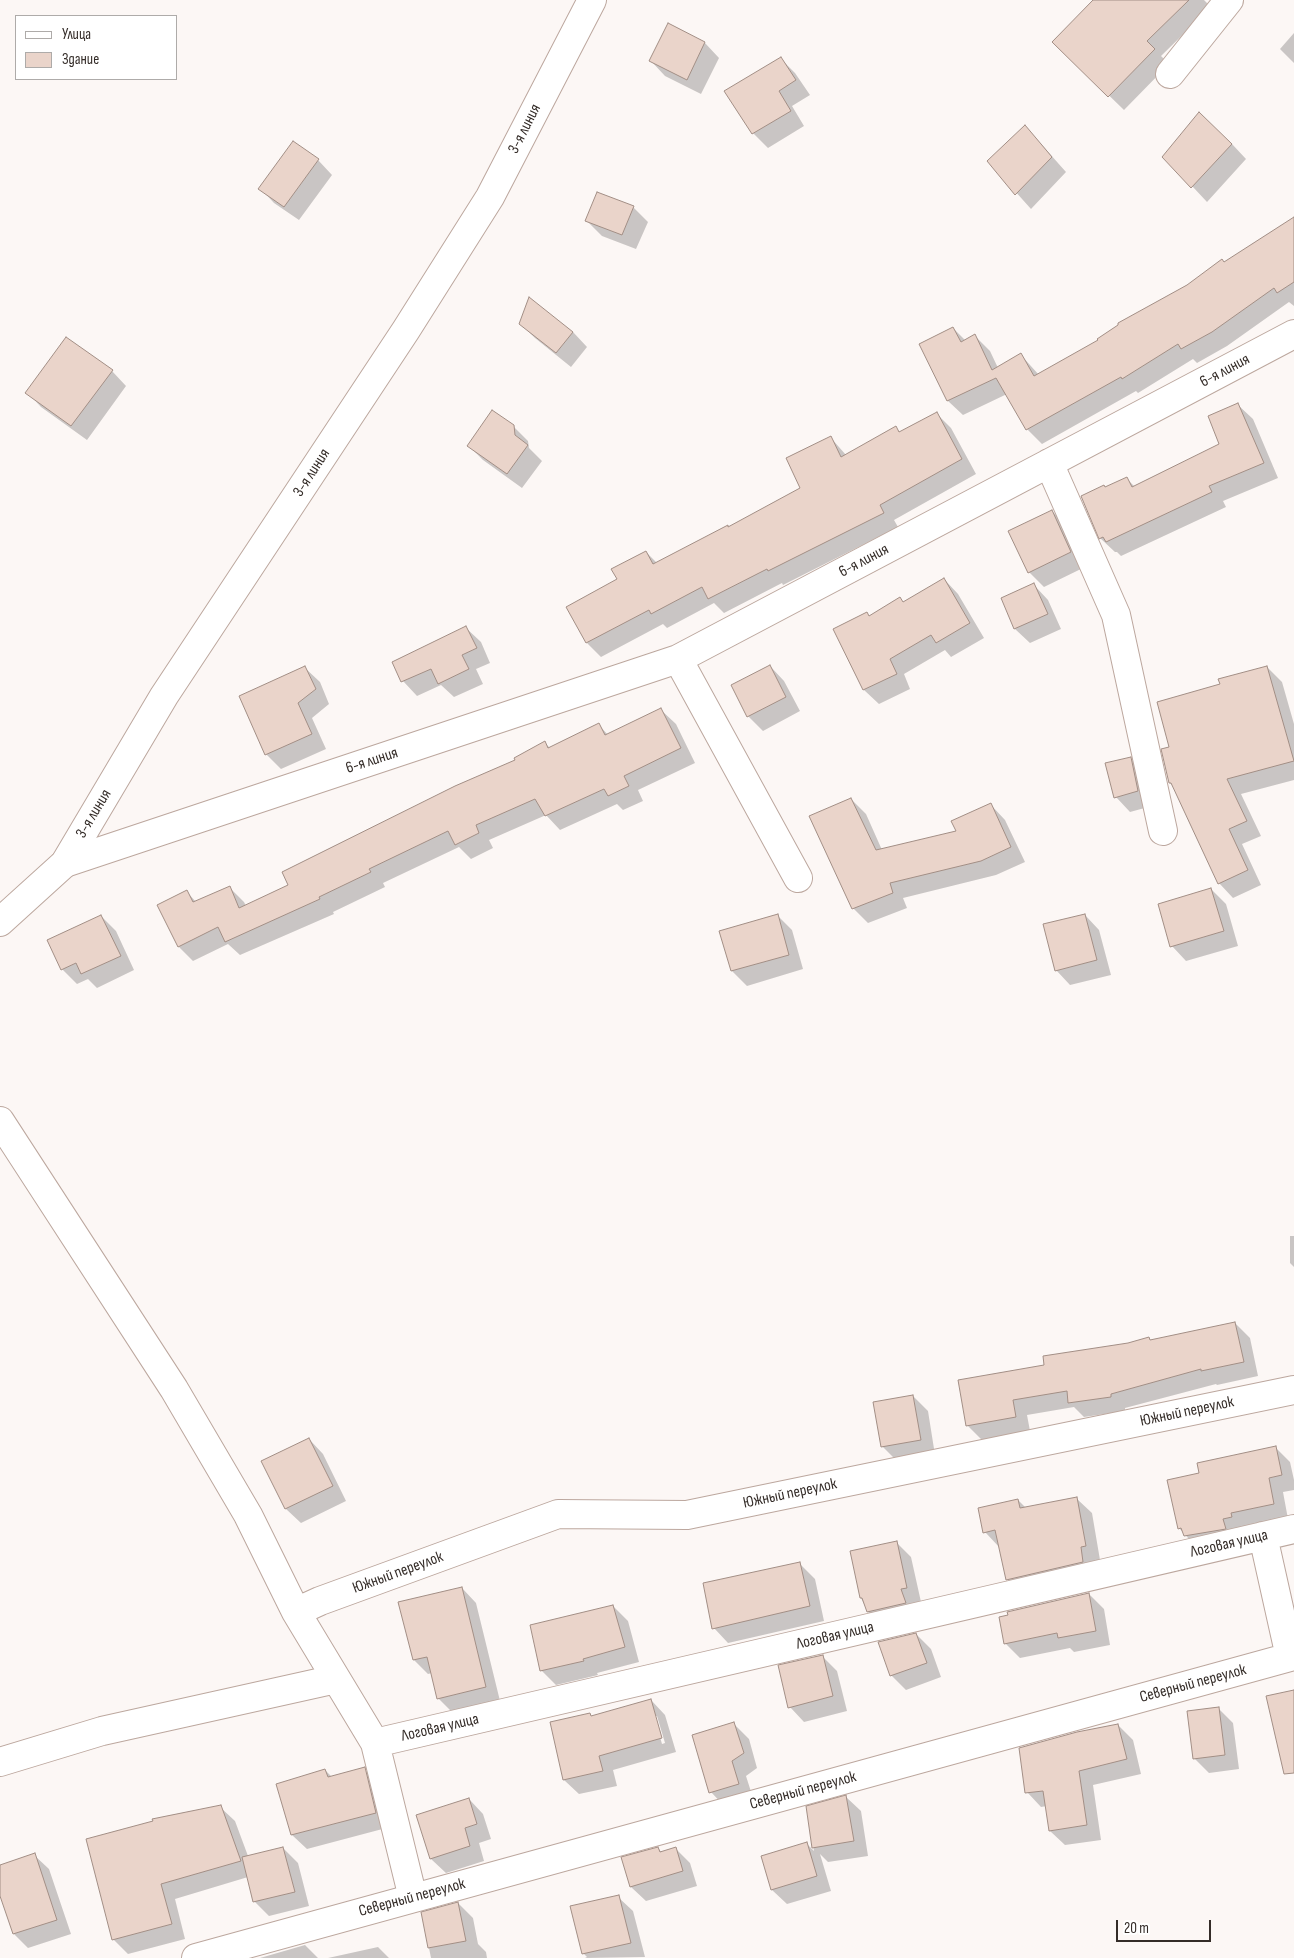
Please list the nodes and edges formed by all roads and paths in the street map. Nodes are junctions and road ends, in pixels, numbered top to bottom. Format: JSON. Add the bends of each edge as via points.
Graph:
{"nodes":[{"id":1,"x":592,"y":0,"type":"edge"},
{"id":2,"x":1229,"y":0,"type":"edge"},
{"id":3,"x":1170,"y":74,"type":"dead end"},
{"id":4,"x":1294,"y":334,"type":"edge"},
{"id":5,"x":1049,"y":463,"type":"junction"},
{"id":6,"x":678,"y":658,"type":"junction"},
{"id":7,"x":1163,"y":831,"type":"dead end"},
{"id":8,"x":65,"y":863,"type":"junction"},
{"id":9,"x":798,"y":878,"type":"dead end"},
{"id":10,"x":0,"y":922,"type":"edge"},
{"id":11,"x":0,"y":1121,"type":"edge"},
{"id":12,"x":1294,"y":1390,"type":"edge"},
{"id":13,"x":1294,"y":1529,"type":"edge"},
{"id":14,"x":1263,"y":1536,"type":"junction"},
{"id":15,"x":296,"y":1612,"type":"junction"},
{"id":16,"x":336,"y":1679,"type":"junction"},
{"id":17,"x":376,"y":1743,"type":"junction"},
{"id":18,"x":0,"y":1762,"type":"edge"},
{"id":19,"x":413,"y":1898,"type":"junction"},
{"id":20,"x":196,"y":1958,"type":"edge"}],
"edges":[{"from":1,"to":8,"type":"street","name":"3-я линия","via":[[490,197],[401,338],[164,696]]},
{"from":2,"to":3,"type":"street"},
{"from":4,"to":5,"type":"street","name":"6-я линия"},
{"from":5,"to":6,"type":"street","name":"6-я линия"},
{"from":5,"to":7,"type":"street","via":[[1116,615]]},
{"from":6,"to":8,"type":"street","name":"6-я линия"},
{"from":6,"to":9,"type":"street"},
{"from":8,"to":10,"type":"street","name":"3-я линия"},
{"from":11,"to":15,"type":"street","via":[[174,1389],[248,1516]]},
{"from":12,"to":15,"type":"street","name":"Южный переулок","via":[[687,1515],[558,1514]]},
{"from":13,"to":14,"type":"street","name":"Логовая улица"},
{"from":14,"to":17,"type":"street","name":"Логовая улица"},
{"from":14,"to":19,"type":"street","name":"Северный переулок","via":[[1290,1657]]},
{"from":15,"to":16,"type":"street"},
{"from":16,"to":17,"type":"street"},
{"from":16,"to":18,"type":"street","via":[[102,1731]]},
{"from":17,"to":19,"type":"street"},
{"from":19,"to":20,"type":"street","name":"Северный переулок"}]}
